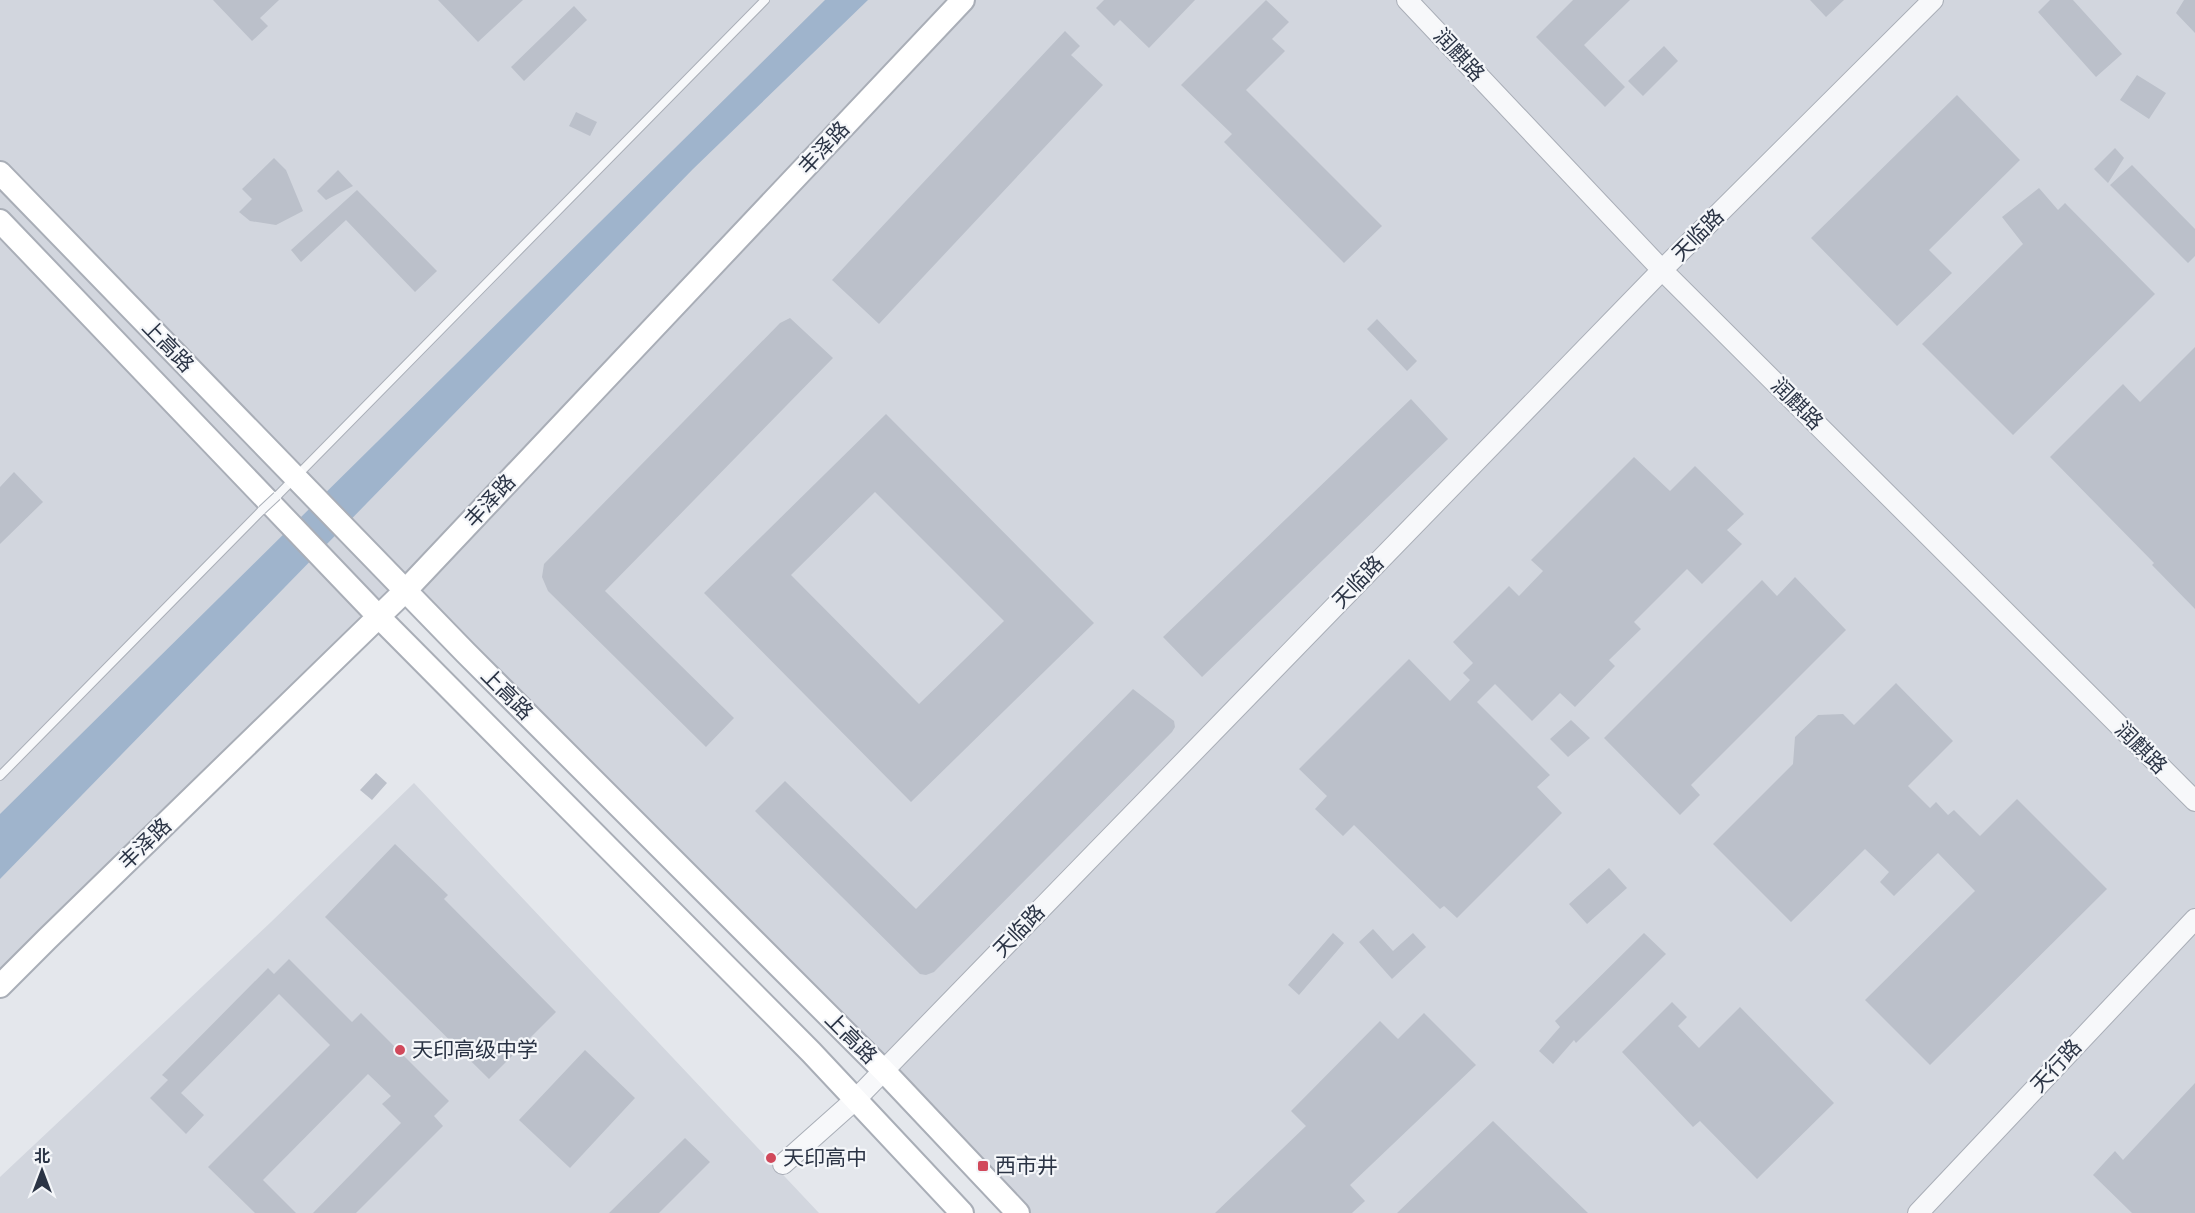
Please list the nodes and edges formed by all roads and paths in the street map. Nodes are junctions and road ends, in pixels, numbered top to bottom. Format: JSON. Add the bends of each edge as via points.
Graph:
{"nodes":[{"id":1,"x":765,"y":0,"type":"edge"},
{"id":2,"x":963,"y":0,"type":"edge"},
{"id":3,"x":1407,"y":0,"type":"edge"},
{"id":4,"x":1933,"y":0,"type":"edge"},
{"id":5,"x":0,"y":173,"type":"edge"},
{"id":6,"x":0,"y":221,"type":"edge"},
{"id":7,"x":1662,"y":270,"type":"junction"},
{"id":8,"x":295,"y":477,"type":"junction"},
{"id":9,"x":405,"y":591,"type":"junction"},
{"id":10,"x":379,"y":617,"type":"junction"},
{"id":11,"x":0,"y":777,"type":"edge"},
{"id":12,"x":2195,"y":801,"type":"edge"},
{"id":13,"x":2195,"y":919,"type":"edge"},
{"id":14,"x":0,"y":986,"type":"edge"},
{"id":15,"x":883,"y":1070,"type":"junction"},
{"id":16,"x":856,"y":1099,"type":"junction"},
{"id":17,"x":783,"y":1164,"type":"dead end"},
{"id":18,"x":963,"y":1213,"type":"edge"},
{"id":19,"x":1018,"y":1213,"type":"edge"},
{"id":20,"x":1918,"y":1213,"type":"edge"}],
"edges":[{"from":1,"to":8,"type":"lane"},
{"from":2,"to":9,"type":"main road","name":"丰泽路"},
{"from":3,"to":7,"type":"street","name":"润麒路"},
{"from":4,"to":7,"type":"street","name":"天临路"},
{"from":5,"to":8,"type":"main road","name":"上高路"},
{"from":6,"to":10,"type":"main road","name":"上高路"},
{"from":7,"to":12,"type":"street","name":"润麒路"},
{"from":7,"to":15,"type":"street","name":"天临路"},
{"from":8,"to":9,"type":"main road","name":"上高路"},
{"from":8,"to":11,"type":"lane","bridge":true},
{"from":9,"to":10,"type":"main road","name":"丰泽路"},
{"from":9,"to":15,"type":"main road","name":"上高路"},
{"from":10,"to":14,"type":"main road","name":"丰泽路"},
{"from":10,"to":16,"type":"main road","name":"上高路"},
{"from":13,"to":20,"type":"street","name":"天行路"},
{"from":15,"to":16,"type":"street","name":"天临路"},
{"from":15,"to":19,"type":"main road","name":"上高路"},
{"from":16,"to":17,"type":"street","name":"天临路"},
{"from":16,"to":18,"type":"main road","name":"上高路"}]}
